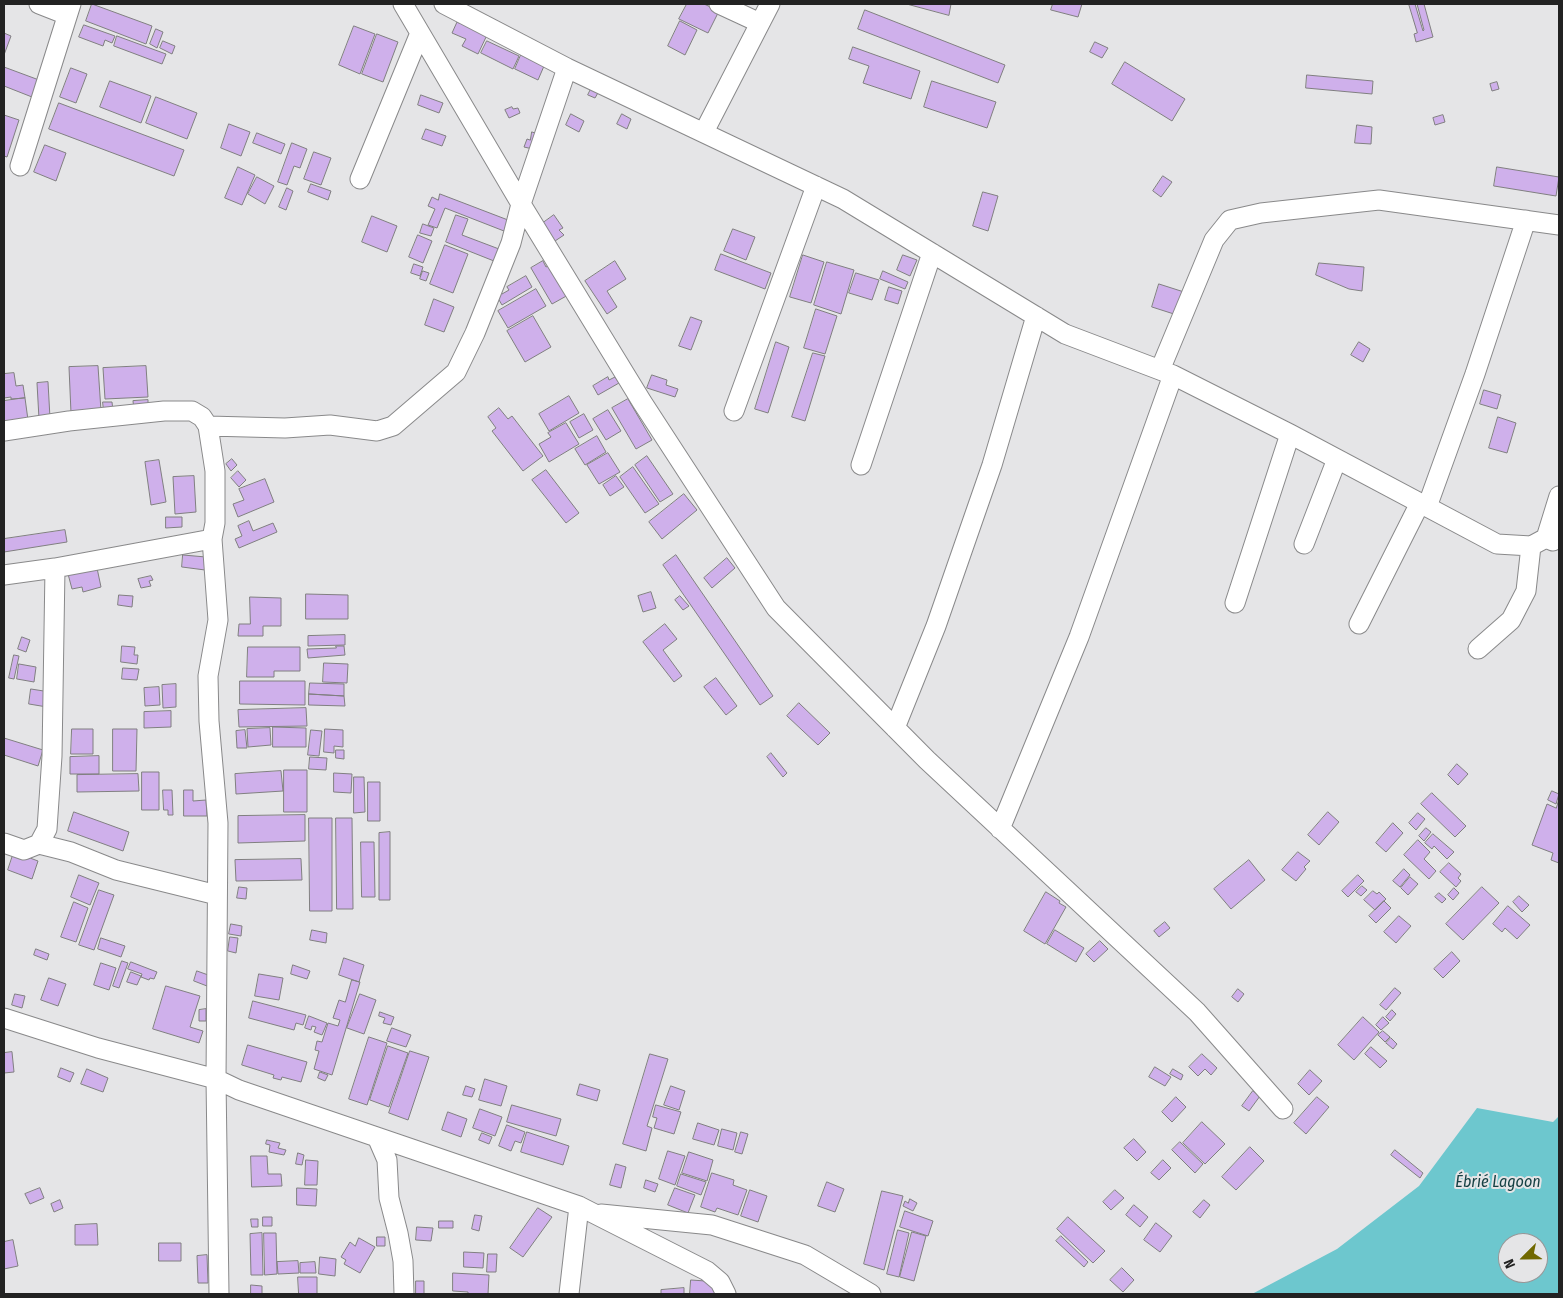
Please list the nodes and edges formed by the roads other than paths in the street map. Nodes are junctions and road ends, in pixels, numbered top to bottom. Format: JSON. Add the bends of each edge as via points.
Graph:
{"nodes":[{"id":1,"x":39,"y":4,"type":"edge"},
{"id":2,"x":403,"y":4,"type":"edge"},
{"id":3,"x":444,"y":4,"type":"edge"},
{"id":4,"x":719,"y":4,"type":"edge"},
{"id":5,"x":770,"y":4,"type":"edge"},
{"id":6,"x":69,"y":9,"type":"edge"},
{"id":7,"x":760,"y":23,"type":"junction"},
{"id":8,"x":420,"y":33,"type":"junction"},
{"id":9,"x":567,"y":68,"type":"junction"},
{"id":10,"x":704,"y":132,"type":"junction"},
{"id":11,"x":20,"y":166,"type":"dead end"},
{"id":12,"x":360,"y":179,"type":"dead end"},
{"id":13,"x":816,"y":186,"type":"junction"},
{"id":14,"x":521,"y":204,"type":"junction"},
{"id":15,"x":1526,"y":220,"type":"junction"},
{"id":16,"x":1559,"y":225,"type":"edge"},
{"id":17,"x":932,"y":253,"type":"junction"},
{"id":18,"x":1036,"y":316,"type":"junction"},
{"id":19,"x":1167,"y":372,"type":"junction"},
{"id":20,"x":734,"y":411,"type":"dead end"},
{"id":21,"x":208,"y":426,"type":"junction"},
{"id":22,"x":4,"y":431,"type":"edge"},
{"id":23,"x":1290,"y":434,"type":"junction"},
{"id":24,"x":1337,"y":459,"type":"junction"},
{"id":25,"x":861,"y":465,"type":"dead end"},
{"id":26,"x":1559,"y":496,"type":"edge"},
{"id":27,"x":1423,"y":505,"type":"junction"},
{"id":28,"x":212,"y":539,"type":"junction"},
{"id":29,"x":1549,"y":540,"type":"edge"},
{"id":30,"x":1304,"y":544,"type":"dead end"},
{"id":31,"x":55,"y":568,"type":"junction"},
{"id":32,"x":4,"y":575,"type":"edge"},
{"id":33,"x":1235,"y":603,"type":"dead end"},
{"id":34,"x":1359,"y":624,"type":"dead end"},
{"id":35,"x":1478,"y":649,"type":"dead end"},
{"id":36,"x":895,"y":728,"type":"junction"},
{"id":37,"x":1000,"y":828,"type":"junction"},
{"id":38,"x":4,"y":843,"type":"edge"},
{"id":39,"x":39,"y":844,"type":"junction"},
{"id":40,"x":217,"y":894,"type":"junction"},
{"id":41,"x":4,"y":1018,"type":"edge"},
{"id":42,"x":216,"y":1079,"type":"junction"},
{"id":43,"x":1283,"y":1110,"type":"dead end"},
{"id":44,"x":377,"y":1137,"type":"junction"},
{"id":45,"x":585,"y":1210,"type":"junction"},
{"id":46,"x":219,"y":1294,"type":"edge"},
{"id":47,"x":404,"y":1294,"type":"edge"},
{"id":48,"x":569,"y":1294,"type":"edge"},
{"id":49,"x":726,"y":1294,"type":"edge"},
{"id":50,"x":871,"y":1294,"type":"edge"}],
"edges":[{"from":1,"to":6,"type":"street"},
{"from":2,"to":8,"type":"street"},
{"from":3,"to":9,"type":"street"},
{"from":4,"to":7,"type":"street"},
{"from":5,"to":7,"type":"street"},
{"from":6,"to":11,"type":"street"},
{"from":7,"to":10,"type":"street"},
{"from":8,"to":12,"type":"street"},
{"from":8,"to":14,"type":"street"},
{"from":9,"to":10,"type":"street"},
{"from":9,"to":14,"type":"street"},
{"from":10,"to":13,"type":"street"},
{"from":13,"to":17,"type":"street"},
{"from":13,"to":20,"type":"street"},
{"from":14,"to":21,"type":"street","via":[[512,243],[456,372],[393,426],[377,431],[330,425],[285,428]]},
{"from":14,"to":36,"type":"street","via":[[642,402],[776,608]]},
{"from":15,"to":16,"type":"street"},
{"from":15,"to":19,"type":"street","via":[[1379,200],[1261,213],[1230,220],[1214,240]]},
{"from":15,"to":27,"type":"street","via":[[1475,374]]},
{"from":17,"to":18,"type":"street"},
{"from":17,"to":25,"type":"street"},
{"from":18,"to":19,"type":"street","via":[[1065,334]]},
{"from":18,"to":36,"type":"street","via":[[986,483],[936,626]]},
{"from":19,"to":23,"type":"street"},
{"from":19,"to":37,"type":"street","via":[[1079,637]]},
{"from":21,"to":22,"type":"street","via":[[202,416],[192,411],[164,411]]},
{"from":21,"to":28,"type":"street","via":[[215,471]]},
{"from":23,"to":24,"type":"street"},
{"from":23,"to":33,"type":"street"},
{"from":24,"to":27,"type":"street"},
{"from":24,"to":30,"type":"street"},
{"from":26,"to":29,"type":"street"},
{"from":27,"to":29,"type":"street","via":[[1496,544]]},
{"from":27,"to":34,"type":"street"},
{"from":28,"to":31,"type":"street"},
{"from":28,"to":40,"type":"street","via":[[218,620],[208,676],[218,822]]},
{"from":29,"to":35,"type":"street","via":[[1511,620]]},
{"from":31,"to":32,"type":"street"},
{"from":31,"to":39,"type":"street","via":[[51,765],[47,830]]},
{"from":36,"to":37,"type":"street"},
{"from":37,"to":43,"type":"street","via":[[1197,1012]]},
{"from":38,"to":39,"type":"street","via":[[24,850]]},
{"from":39,"to":40,"type":"street","via":[[71,852],[116,870]]},
{"from":40,"to":42,"type":"street"},
{"from":41,"to":42,"type":"street","via":[[98,1048]]},
{"from":42,"to":44,"type":"street","via":[[239,1090]]},
{"from":42,"to":46,"type":"street"},
{"from":44,"to":45,"type":"street"},
{"from":44,"to":47,"type":"street","via":[[387,1160],[389,1198],[404,1261]]},
{"from":45,"to":48,"type":"street"},
{"from":45,"to":49,"type":"street","via":[[707,1271],[720,1282]]},
{"from":45,"to":50,"type":"street","via":[[712,1225],[805,1255]]}]}
